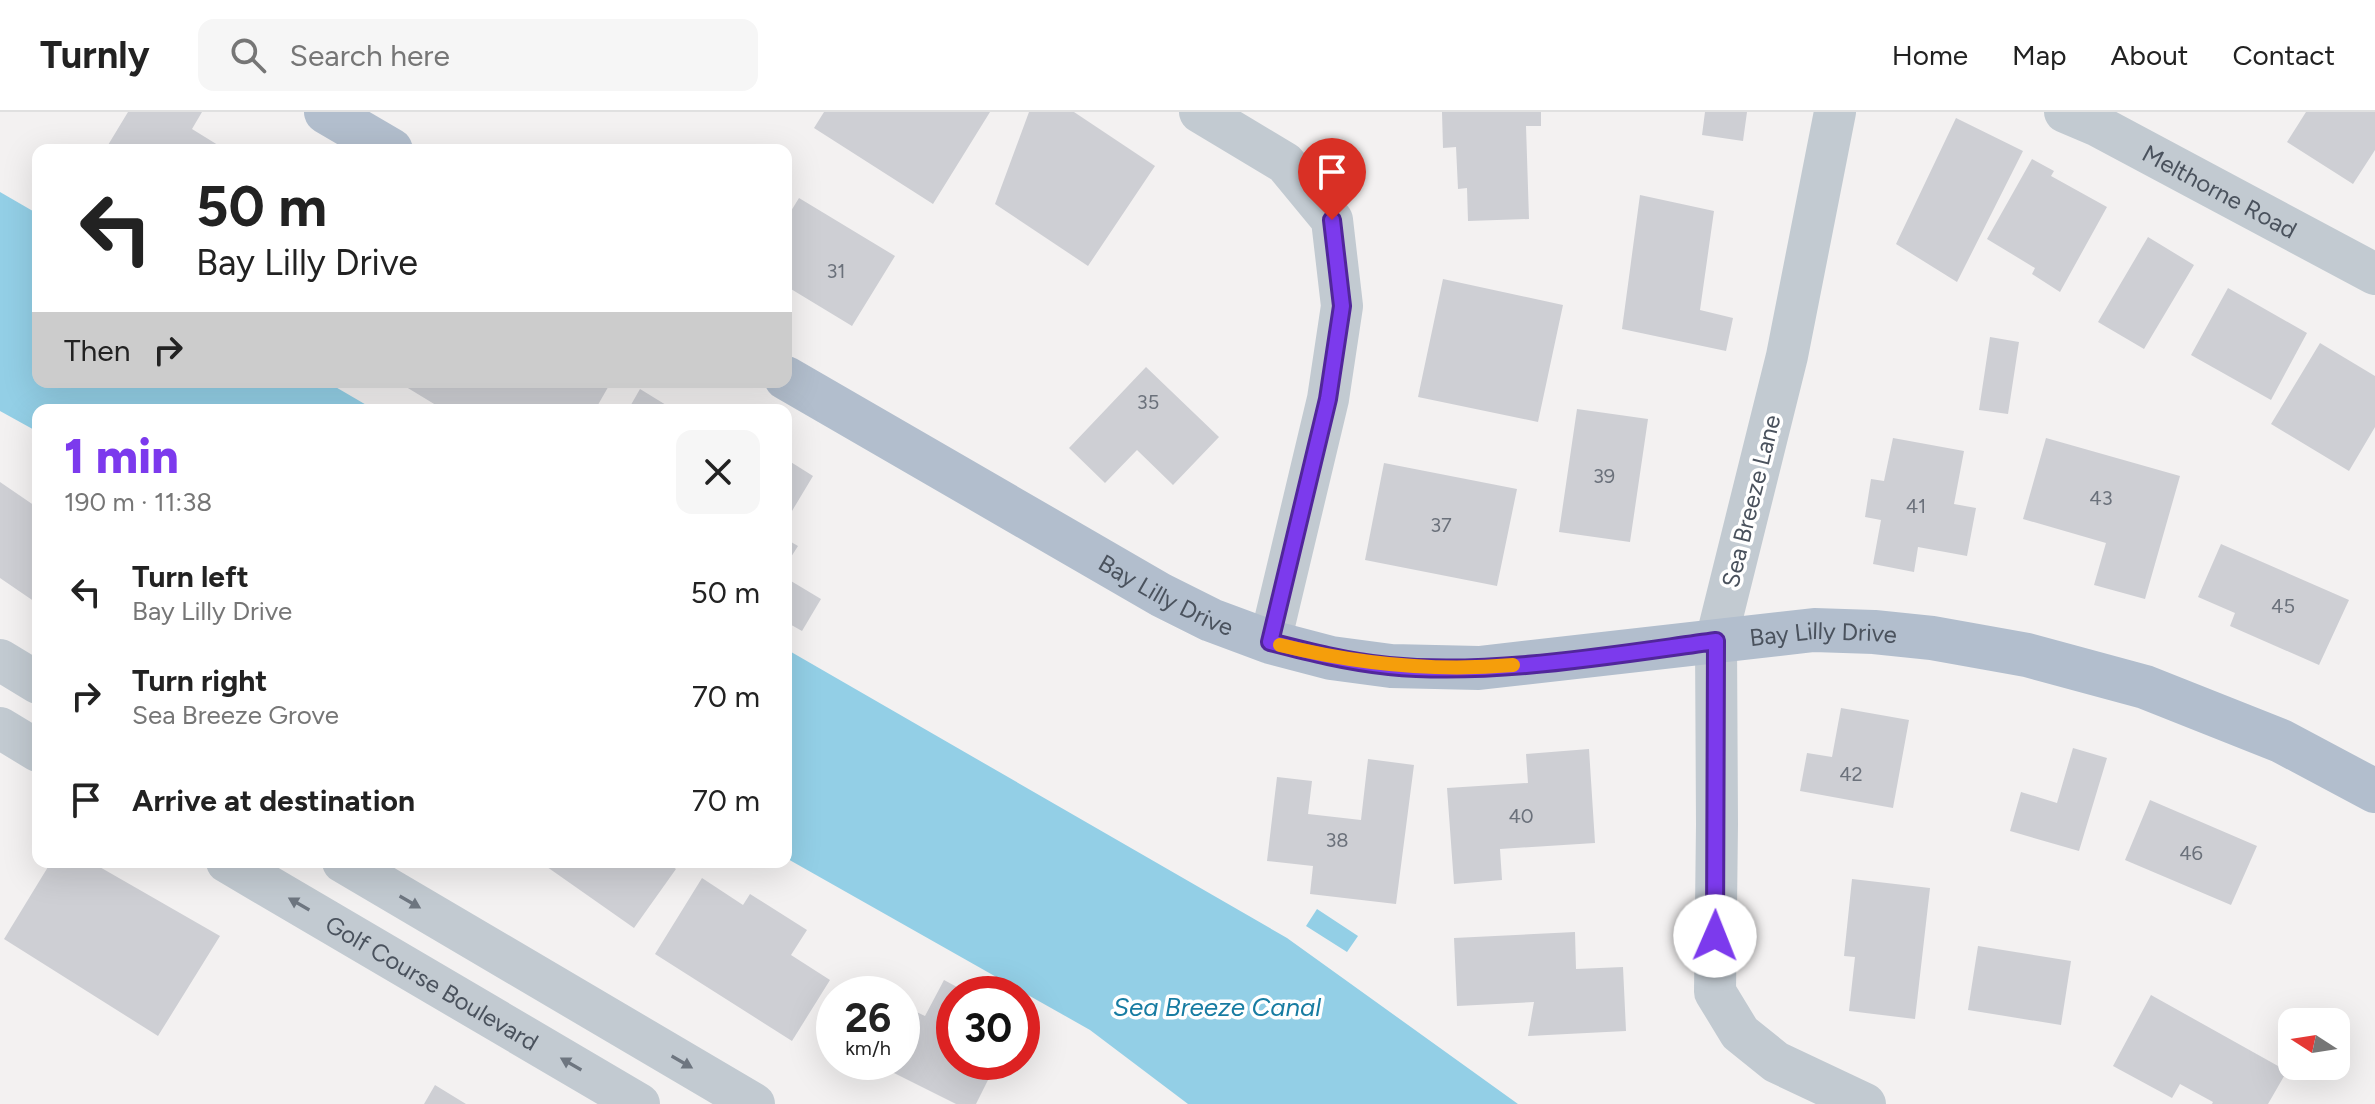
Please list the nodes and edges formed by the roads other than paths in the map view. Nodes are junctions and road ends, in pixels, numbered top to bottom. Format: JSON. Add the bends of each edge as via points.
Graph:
{"nodes":[{"id":1,"x":326,"y":112,"type":"edge"},
{"id":2,"x":1200,"y":112,"type":"edge"},
{"id":3,"x":1835,"y":112,"type":"edge"},
{"id":4,"x":2065,"y":112,"type":"edge"},
{"id":5,"x":381,"y":144,"type":"edge"},
{"id":6,"x":2375,"y":274,"type":"edge"},
{"id":7,"x":792,"y":381,"type":"edge"},
{"id":8,"x":1716,"y":641,"type":"junction"},
{"id":9,"x":1270,"y":642,"type":"junction"},
{"id":10,"x":0,"y":660,"type":"edge"},
{"id":11,"x":32,"y":679,"type":"edge"},
{"id":12,"x":0,"y":728,"type":"edge"},
{"id":13,"x":32,"y":747,"type":"edge"},
{"id":14,"x":2375,"y":791,"type":"edge"},
{"id":15,"x":237,"y":868,"type":"edge"},
{"id":16,"x":353,"y":868,"type":"edge"},
{"id":17,"x":639,"y":1104,"type":"edge"},
{"id":18,"x":754,"y":1104,"type":"edge"},
{"id":19,"x":1865,"y":1104,"type":"edge"}],
"edges":[{"from":1,"to":5,"type":"main road"},
{"from":2,"to":9,"type":"street","via":[[1285,163],[1332,220],[1342,306],[1328,399]]},
{"from":3,"to":8,"type":"street","name":"Sea Breeze Lane","via":[[1787,356]]},
{"from":4,"to":6,"type":"street","name":"Melthorne Road"},
{"from":7,"to":9,"type":"main road","name":"Bay Lilly Drive","via":[[1161,595]]},
{"from":8,"to":9,"type":"main road","name":"Bay Lilly Drive","via":[[1479,668],[1391,666]]},
{"from":8,"to":14,"type":"main road","name":"Bay Lilly Drive","via":[[1814,630],[1874,632],[2027,655],[2145,687],[2281,741]]},
{"from":8,"to":19,"type":"street","name":"Sea Breeze Lane","via":[[1715,992],[1740,1033],[1776,1062]]},
{"from":10,"to":11,"type":"street"},
{"from":12,"to":13,"type":"street"},
{"from":17,"to":15,"type":"street","name":"Golf Course Boulevard","one_way":true},
{"from":16,"to":18,"type":"street","one_way":true}]}
